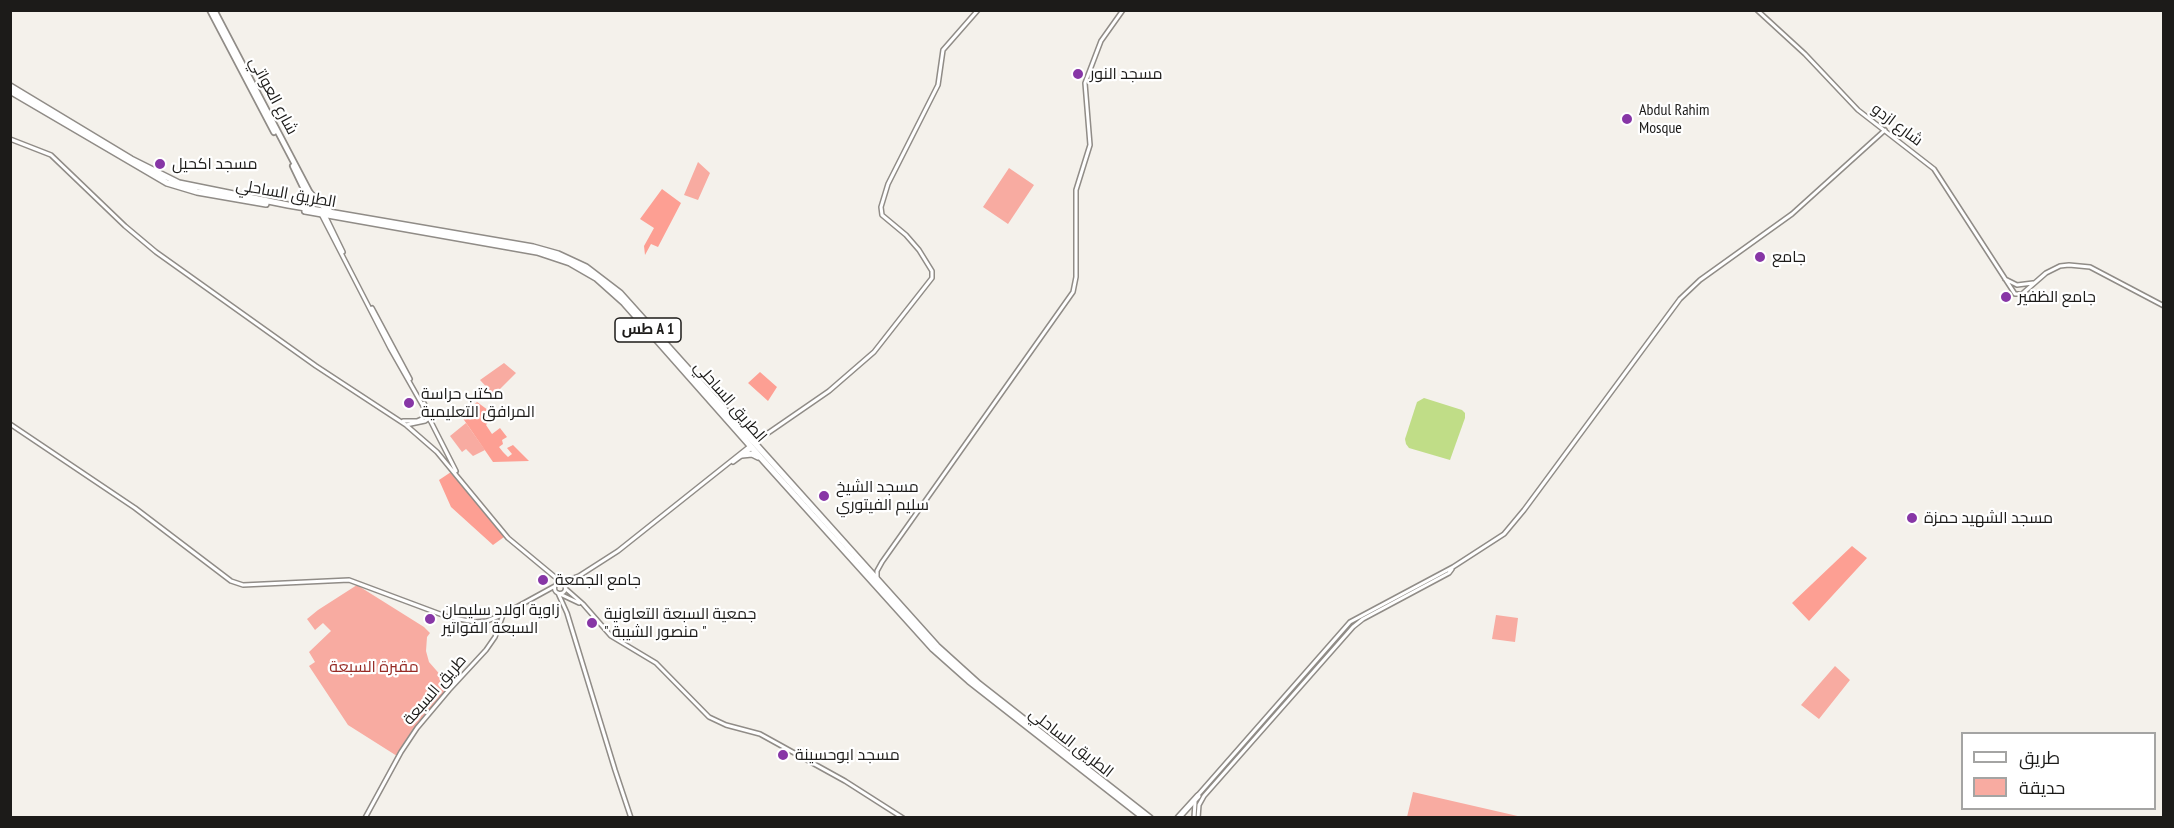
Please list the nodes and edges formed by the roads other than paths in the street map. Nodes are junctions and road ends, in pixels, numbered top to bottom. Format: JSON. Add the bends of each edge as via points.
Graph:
{"nodes":[{"id":1,"x":212,"y":10,"type":"edge"},
{"id":2,"x":978,"y":10,"type":"edge"},
{"id":3,"x":1123,"y":10,"type":"edge"},
{"id":4,"x":1757,"y":10,"type":"edge"},
{"id":5,"x":10,"y":87,"type":"edge"},
{"id":6,"x":10,"y":91,"type":"edge"},
{"id":7,"x":1885,"y":130,"type":"junction"},
{"id":8,"x":10,"y":140,"type":"edge"},
{"id":9,"x":308,"y":192,"type":"junction"},
{"id":10,"x":288,"y":205,"type":"junction"},
{"id":11,"x":308,"y":210,"type":"junction"},
{"id":12,"x":336,"y":213,"type":"junction"},
{"id":13,"x":323,"y":214,"type":"junction"},
{"id":14,"x":2002,"y":275,"type":"junction"},
{"id":15,"x":2033,"y":283,"type":"junction"},
{"id":16,"x":2163,"y":306,"type":"edge"},
{"id":17,"x":693,"y":377,"type":"junction"},
{"id":18,"x":428,"y":416,"type":"junction"},
{"id":19,"x":398,"y":420,"type":"junction"},
{"id":20,"x":10,"y":423,"type":"edge"},
{"id":21,"x":406,"y":425,"type":"junction"},
{"id":22,"x":743,"y":434,"type":"junction"},
{"id":23,"x":756,"y":443,"type":"junction"},
{"id":24,"x":742,"y":455,"type":"junction"},
{"id":25,"x":762,"y":456,"type":"junction"},
{"id":26,"x":458,"y":475,"type":"junction"},
{"id":27,"x":845,"y":547,"type":"junction"},
{"id":28,"x":879,"y":567,"type":"junction"},
{"id":29,"x":1453,"y":567,"type":"junction"},
{"id":30,"x":866,"y":568,"type":"junction"},
{"id":31,"x":550,"y":575,"type":"junction"},
{"id":32,"x":579,"y":576,"type":"junction"},
{"id":33,"x":877,"y":581,"type":"junction"},
{"id":34,"x":561,"y":582,"type":"junction"},
{"id":35,"x":555,"y":585,"type":"junction"},
{"id":36,"x":566,"y":589,"type":"junction"},
{"id":37,"x":558,"y":593,"type":"junction"},
{"id":38,"x":540,"y":596,"type":"junction"},
{"id":39,"x":566,"y":597,"type":"junction"},
{"id":40,"x":585,"y":606,"type":"junction"},
{"id":41,"x":567,"y":612,"type":"junction"},
{"id":42,"x":504,"y":614,"type":"junction"},
{"id":43,"x":1197,"y":796,"type":"junction"},
{"id":44,"x":1143,"y":814,"type":"edge"},
{"id":45,"x":365,"y":818,"type":"edge"},
{"id":46,"x":631,"y":818,"type":"edge"},
{"id":47,"x":903,"y":818,"type":"edge"},
{"id":48,"x":1151,"y":818,"type":"edge"},
{"id":49,"x":1178,"y":818,"type":"edge"},
{"id":50,"x":1196,"y":818,"type":"edge"}],
"edges":[{"from":1,"to":9,"type":"main road","name":"شارع العواتي"},
{"from":2,"to":23,"type":"street","via":[[943,50],[938,85],[908,142],[881,207],[882,215],[919,250],[932,271],[932,279],[874,352],[829,391]]},
{"from":3,"to":28,"type":"street","via":[[1101,41],[1085,82],[1090,145],[1076,190],[1073,292]]},
{"from":4,"to":7,"type":"street","name":"شارع ازدو","via":[[1853,106]]},
{"from":5,"to":10,"type":"highway","name":"الطريق الساحلي","number":"طس A 1","via":[[173,181]]},
{"from":6,"to":11,"type":"highway","name":"الطريق الساحلي","number":"طس A 1","via":[[166,183],[197,192]]},
{"from":7,"to":14,"type":"street","name":"شارع ازدو","via":[[1939,175]]},
{"from":7,"to":29,"type":"street","via":[[1792,214],[1686,292],[1514,523],[1499,538]]},
{"from":8,"to":19,"type":"street","via":[[51,155],[156,252]]},
{"from":9,"to":10,"type":"highway","via":[[301,201]]},
{"from":9,"to":11,"type":"main road","via":[[313,202]]},
{"from":9,"to":12,"type":"highway"},
{"from":10,"to":11,"type":"highway","name":"الطريق الساحلي","number":"طس A 1"},
{"from":11,"to":12,"type":"highway","name":"الطريق الساحلي","number":"طس A 1"},
{"from":11,"to":13,"type":"highway","name":"الطريق الساحلي","number":"طس A 1"},
{"from":12,"to":17,"type":"highway","name":"الطريق الساحلي","number":"طس A 1","via":[[533,247],[579,263],[620,293]]},
{"from":13,"to":17,"type":"highway","name":"الطريق الساحلي","number":"طس A 1","via":[[537,252],[570,263],[596,278],[624,303]]},
{"from":13,"to":18,"type":"street"},
{"from":14,"to":15,"type":"street","via":[[2015,285]]},
{"from":14,"to":15,"type":"street","name":"شارع ازدو","via":[[2016,295]]},
{"from":15,"to":16,"type":"street","via":[[2060,266],[2090,267]]},
{"from":17,"to":22,"type":"highway","name":"الطريق الساحلي","number":"طس A 1"},
{"from":18,"to":19,"type":"street","via":[[417,421]]},
{"from":18,"to":21,"type":"street","via":[[425,421]]},
{"from":18,"to":26,"type":"street"},
{"from":19,"to":21,"type":"street"},
{"from":20,"to":42,"type":"street","via":[[135,508],[231,581],[243,585],[346,579],[459,620],[487,621]]},
{"from":21,"to":26,"type":"street"},
{"from":22,"to":23,"type":"highway","name":"الطريق الساحلي","number":"طس A 1"},
{"from":22,"to":24,"type":"highway"},
{"from":23,"to":24,"type":"street"},
{"from":23,"to":25,"type":"highway","name":"الطريق الساحلي","number":"طس A 1"},
{"from":24,"to":25,"type":"highway"},
{"from":24,"to":32,"type":"street","via":[[618,551]]},
{"from":25,"to":27,"type":"highway","name":"الطريق الساحلي","number":"طس A 1"},
{"from":26,"to":31,"type":"street","via":[[484,512]]},
{"from":27,"to":30,"type":"highway","name":"الطريق الساحلي","number":"طس A 1"},
{"from":27,"to":44,"type":"highway","name":"الطريق الساحلي","number":"طس A 1","via":[[876,587],[945,659]]},
{"from":28,"to":30,"type":"street"},
{"from":28,"to":33,"type":"street"},
{"from":29,"to":43,"type":"street","via":[[1350,622]]},
{"from":29,"to":50,"type":"street","via":[[1449,573],[1353,627],[1204,796]]},
{"from":30,"to":33,"type":"highway","name":"الطريق الساحلي","number":"طس A 1"},
{"from":31,"to":34,"type":"street"},
{"from":31,"to":35,"type":"street"},
{"from":32,"to":34,"type":"street"},
{"from":32,"to":36,"type":"street"},
{"from":33,"to":44,"type":"highway","name":"الطريق الساحلي","number":"طس A 1","via":[[949,658]]},
{"from":34,"to":35,"type":"street"},
{"from":34,"to":36,"type":"street"},
{"from":35,"to":37,"type":"street"},
{"from":35,"to":38,"type":"street"},
{"from":36,"to":37,"type":"street"},
{"from":36,"to":39,"type":"street"},
{"from":36,"to":40,"type":"street"},
{"from":37,"to":38,"type":"street"},
{"from":37,"to":39,"type":"street"},
{"from":37,"to":41,"type":"street"},
{"from":38,"to":42,"type":"street"},
{"from":39,"to":40,"type":"street"},
{"from":39,"to":41,"type":"street"},
{"from":40,"to":47,"type":"street","via":[[615,639],[662,669],[709,717],[767,738]]},
{"from":41,"to":46,"type":"street"},
{"from":42,"to":45,"type":"street","name":"طريق السبعة","via":[[486,650],[417,728]]},
{"from":43,"to":49,"type":"highway"},
{"from":43,"to":50,"type":"street"},
{"from":44,"to":48,"type":"highway"}]}
